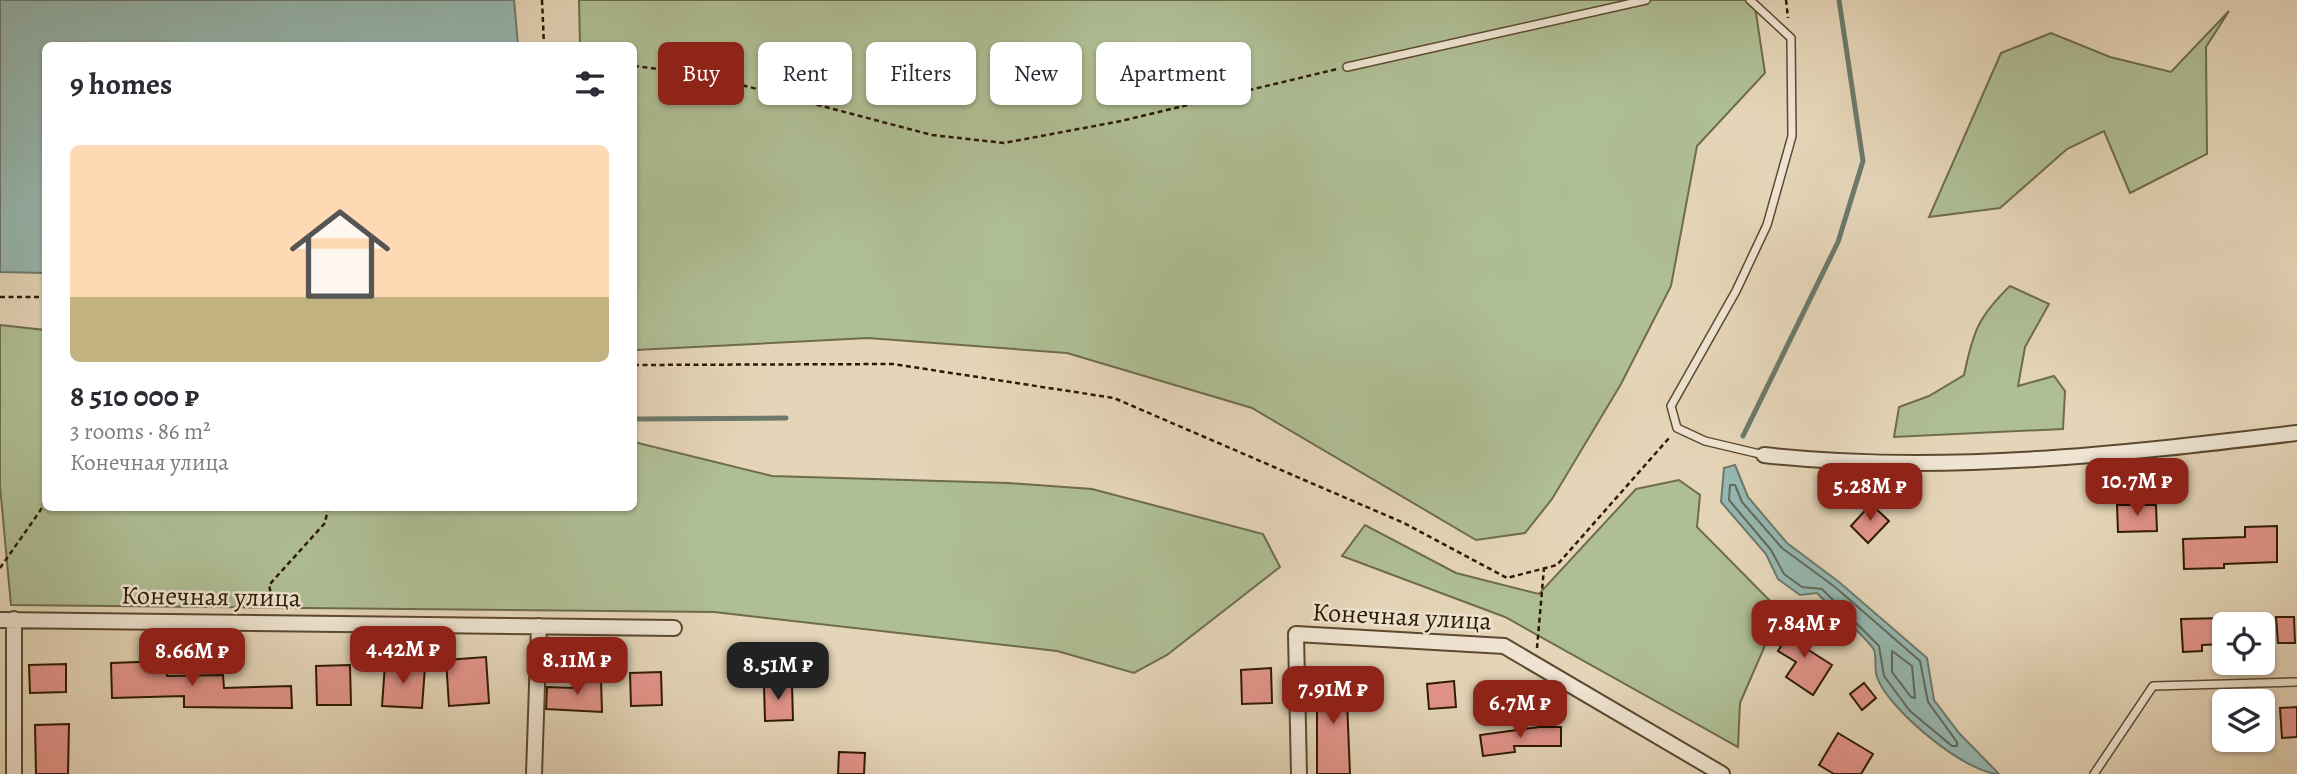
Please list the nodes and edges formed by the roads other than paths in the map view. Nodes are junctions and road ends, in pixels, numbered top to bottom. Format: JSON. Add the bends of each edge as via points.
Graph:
{"nodes":[{"id":1,"x":1646,"y":0,"type":"edge"},
{"id":2,"x":1750,"y":0,"type":"edge"},
{"id":3,"x":1347,"y":66,"type":"road end"},
{"id":4,"x":2297,"y":433,"type":"edge"},
{"id":5,"x":1764,"y":455,"type":"joint"},
{"id":6,"x":7,"y":620,"type":"edge"},
{"id":7,"x":540,"y":626,"type":"junction"},
{"id":8,"x":674,"y":628,"type":"dead end"},
{"id":9,"x":2297,"y":682,"type":"edge"},
{"id":10,"x":14,"y":774,"type":"edge"},
{"id":11,"x":534,"y":774,"type":"edge"},
{"id":12,"x":1299,"y":774,"type":"edge"},
{"id":13,"x":1722,"y":774,"type":"edge"},
{"id":14,"x":2094,"y":774,"type":"edge"}],
"edges":[{"from":1,"to":3,"type":"lane"},
{"from":2,"to":5,"type":"lane","via":[[1791,38],[1792,136],[1767,225],[1736,291],[1671,406],[1677,428],[1705,441]]},
{"from":4,"to":5,"type":"street","via":[[2136,452],[1955,463],[1816,461]]},
{"from":6,"to":7,"type":"street","name":"Конечная улица"},
{"from":6,"to":10,"type":"street"},
{"from":7,"to":8,"type":"street","name":"Конечная улица"},
{"from":7,"to":11,"type":"street"},
{"from":9,"to":14,"type":"lane","via":[[2153,686]]},
{"from":12,"to":13,"type":"street","name":"Конечная улица","via":[[1296,634],[1504,646]]}]}
